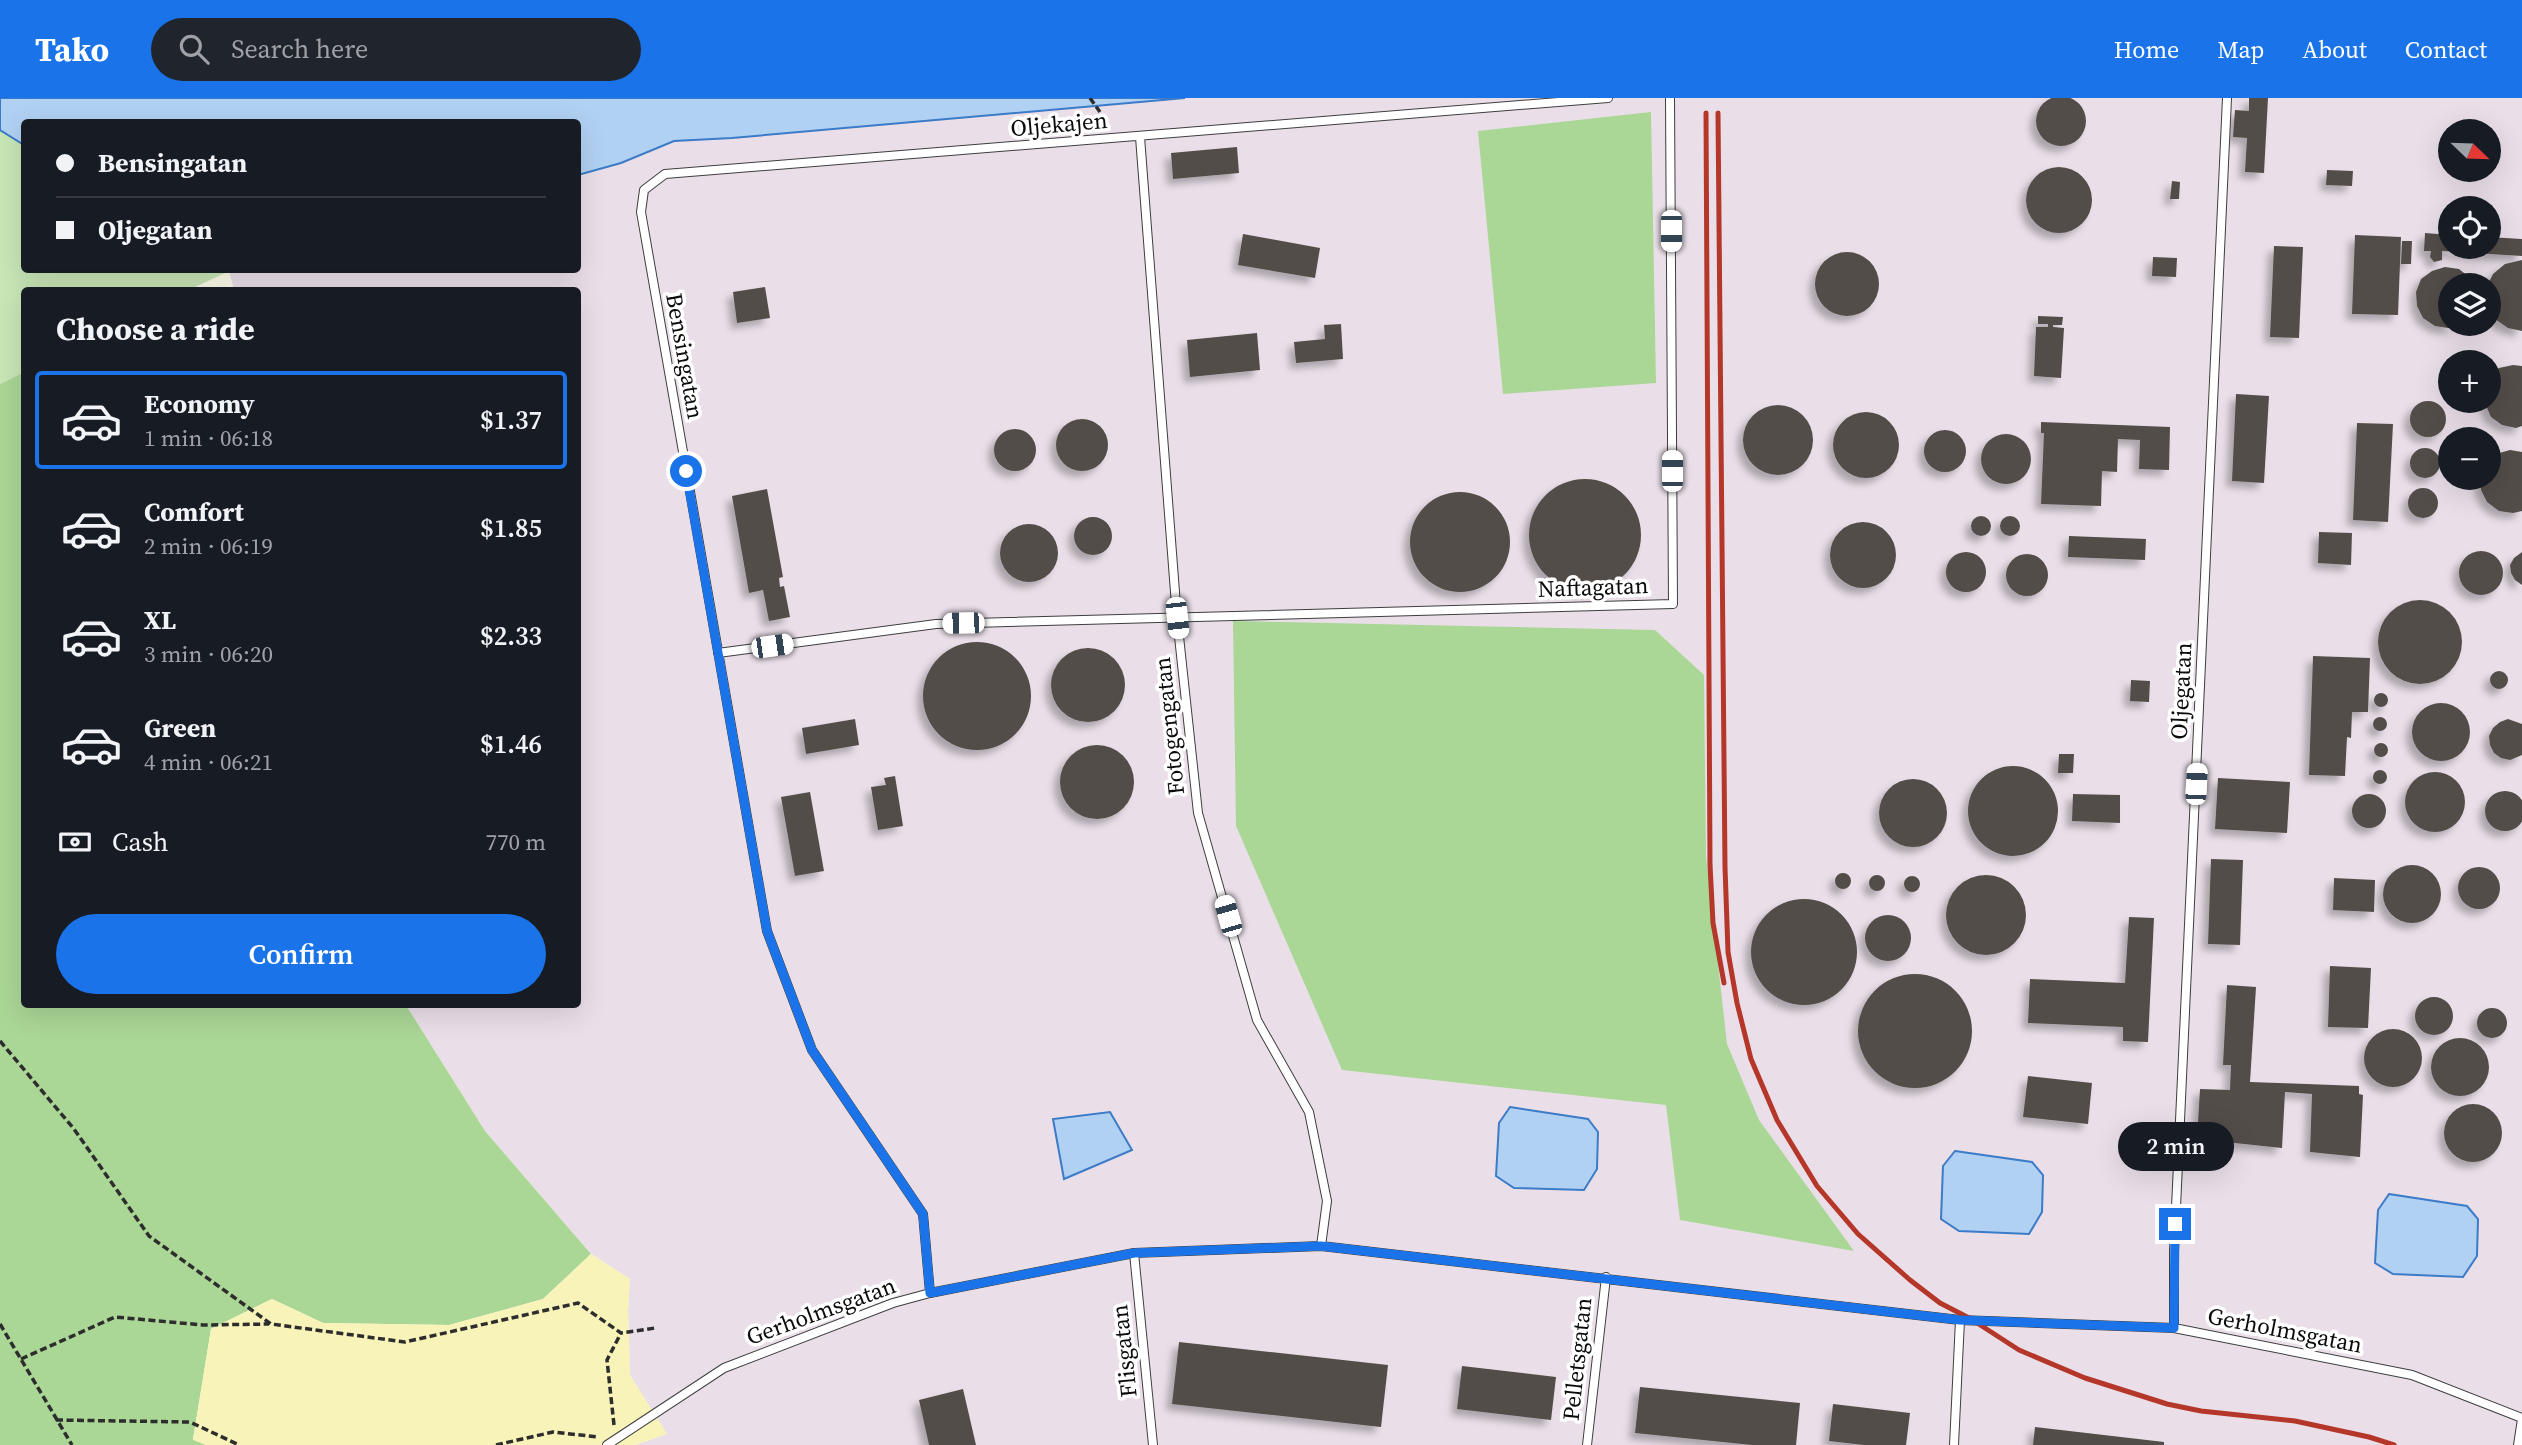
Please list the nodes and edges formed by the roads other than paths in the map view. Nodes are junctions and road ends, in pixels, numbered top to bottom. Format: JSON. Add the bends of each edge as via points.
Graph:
{"nodes":[{"id":1,"x":1608,"y":98,"type":"edge"},
{"id":2,"x":1670,"y":98,"type":"edge"},
{"id":3,"x":2227,"y":98,"type":"edge"},
{"id":4,"x":1140,"y":137,"type":"junction"},
{"id":5,"x":644,"y":190,"type":"joint"},
{"id":6,"x":1177,"y":618,"type":"junction"},
{"id":7,"x":718,"y":653,"type":"junction"},
{"id":8,"x":1321,"y":1246,"type":"junction"},
{"id":9,"x":1134,"y":1253,"type":"junction"},
{"id":10,"x":1605,"y":1278,"type":"junction"},
{"id":11,"x":930,"y":1293,"type":"junction"},
{"id":12,"x":1960,"y":1320,"type":"junction"},
{"id":13,"x":2174,"y":1328,"type":"junction"},
{"id":14,"x":2522,"y":1418,"type":"edge"},
{"id":15,"x":607,"y":1445,"type":"edge"},
{"id":16,"x":1153,"y":1445,"type":"edge"},
{"id":17,"x":1587,"y":1445,"type":"edge"},
{"id":18,"x":1954,"y":1445,"type":"edge"},
{"id":19,"x":2518,"y":1445,"type":"edge"}],
"edges":[{"from":1,"to":4,"type":"lane","name":"Oljekajen"},
{"from":2,"to":6,"type":"lane","name":"Naftagatan","via":[[1673,604]]},
{"from":3,"to":13,"type":"lane","name":"Oljegatan"},
{"from":4,"to":5,"type":"lane","name":"Oljekajen","via":[[665,174]]},
{"from":4,"to":6,"type":"lane","name":"Fotogengatan"},
{"from":5,"to":7,"type":"lane","name":"Bensingatan","via":[[641,212]]},
{"from":6,"to":7,"type":"lane","via":[[936,624]]},
{"from":6,"to":8,"type":"lane","name":"Fotogengatan","via":[[1198,813],[1257,1020],[1309,1112],[1327,1200]]},
{"from":7,"to":11,"type":"lane","name":"Bensingatan","via":[[767,931],[812,1050],[923,1214]]},
{"from":8,"to":9,"type":"lane","name":"Gerholmsgatan"},
{"from":8,"to":10,"type":"lane","name":"Gerholmsgatan"},
{"from":9,"to":11,"type":"lane","name":"Gerholmsgatan"},
{"from":9,"to":16,"type":"lane","name":"Flisgatan"},
{"from":10,"to":12,"type":"lane","name":"Gerholmsgatan"},
{"from":10,"to":17,"type":"lane","name":"Pelletsgatan"},
{"from":11,"to":15,"type":"lane","name":"Gerholmsgatan","via":[[724,1367]]},
{"from":12,"to":13,"type":"lane","name":"Gerholmsgatan"},
{"from":12,"to":18,"type":"lane"},
{"from":13,"to":14,"type":"lane","name":"Gerholmsgatan","via":[[2413,1375]]},
{"from":14,"to":19,"type":"lane"}]}
